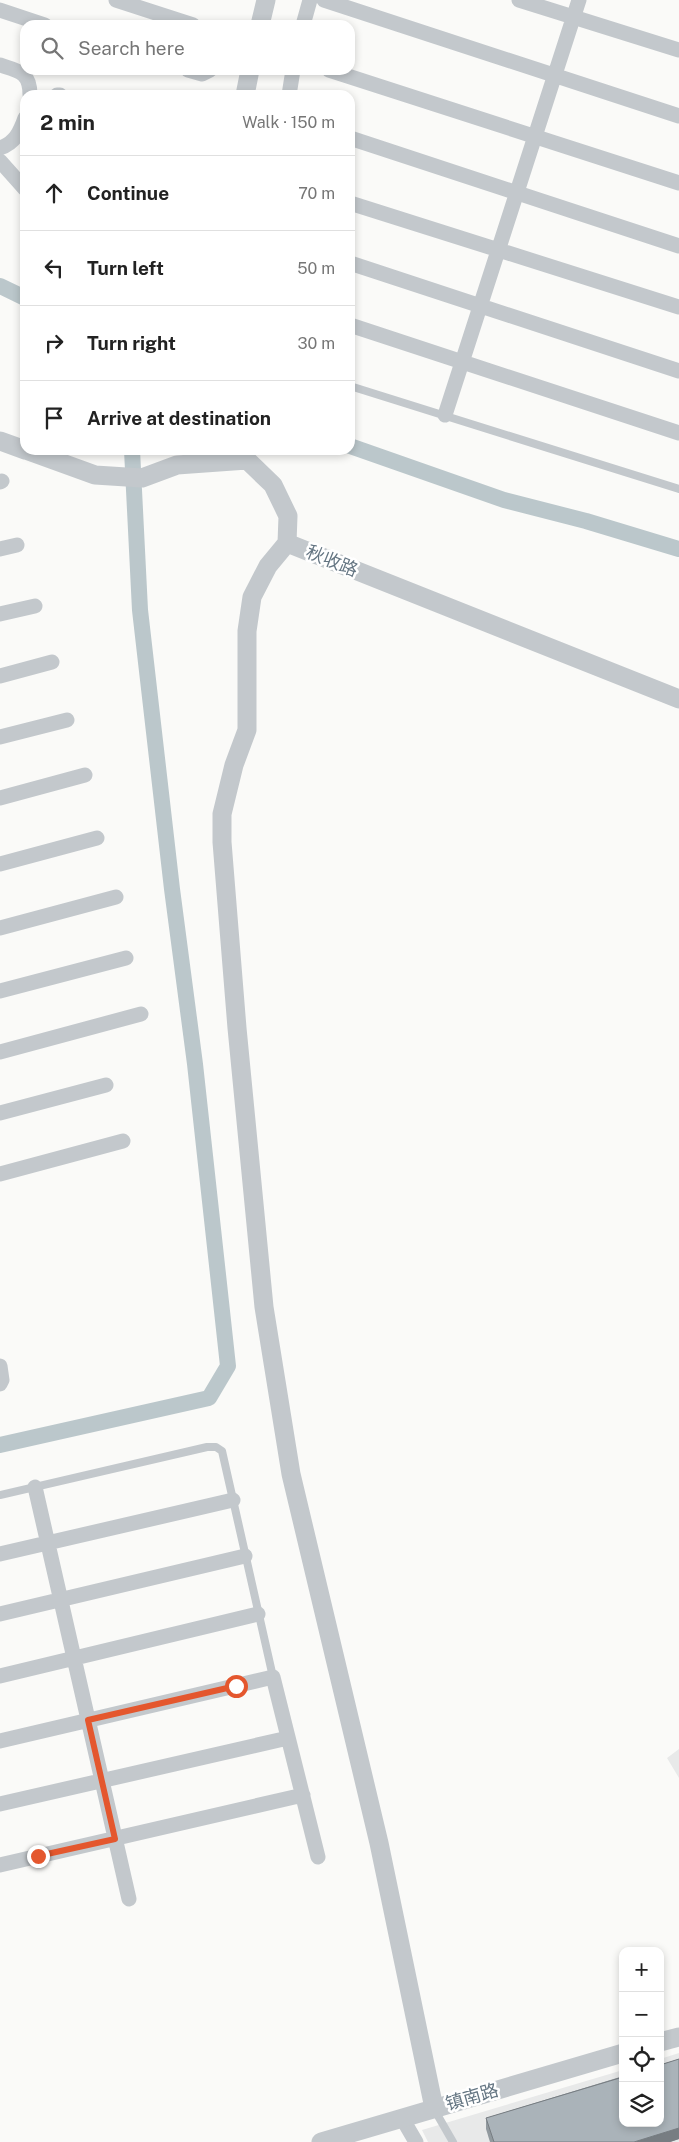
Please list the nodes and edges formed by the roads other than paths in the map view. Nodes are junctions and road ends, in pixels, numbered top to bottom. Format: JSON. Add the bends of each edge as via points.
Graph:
{"nodes":[{"id":1,"x":116,"y":0,"type":"edge"},
{"id":2,"x":266,"y":0,"type":"edge"},
{"id":3,"x":310,"y":0,"type":"edge"},
{"id":4,"x":324,"y":0,"type":"edge"},
{"id":5,"x":520,"y":0,"type":"edge"},
{"id":6,"x":579,"y":0,"type":"edge"},
{"id":7,"x":0,"y":10,"type":"edge"},
{"id":8,"x":573,"y":17,"type":"junction"},
{"id":9,"x":29,"y":20,"type":"edge"},
{"id":10,"x":178,"y":20,"type":"edge"},
{"id":11,"x":261,"y":20,"type":"edge"},
{"id":12,"x":304,"y":20,"type":"edge"},
{"id":13,"x":679,"y":50,"type":"edge"},
{"id":14,"x":0,"y":65,"type":"edge"},
{"id":15,"x":20,"y":72,"type":"edge"},
{"id":16,"x":23,"y":75,"type":"edge"},
{"id":17,"x":249,"y":75,"type":"edge"},
{"id":18,"x":293,"y":75,"type":"edge"},
{"id":19,"x":345,"y":75,"type":"edge"},
{"id":20,"x":554,"y":75,"type":"junction"},
{"id":21,"x":32,"y":87,"type":"edge"},
{"id":22,"x":246,"y":90,"type":"edge"},
{"id":23,"x":290,"y":90,"type":"edge"},
{"id":24,"x":679,"y":116,"type":"edge"},
{"id":25,"x":20,"y":132,"type":"edge"},
{"id":26,"x":535,"y":136,"type":"junction"},
{"id":27,"x":355,"y":140,"type":"edge"},
{"id":28,"x":0,"y":148,"type":"edge"},
{"id":29,"x":0,"y":161,"type":"edge"},
{"id":30,"x":20,"y":183,"type":"edge"},
{"id":31,"x":679,"y":183,"type":"edge"},
{"id":32,"x":516,"y":193,"type":"junction"},
{"id":33,"x":355,"y":205,"type":"edge"},
{"id":34,"x":679,"y":246,"type":"edge"},
{"id":35,"x":498,"y":250,"type":"junction"},
{"id":36,"x":355,"y":265,"type":"edge"},
{"id":37,"x":480,"y":306,"type":"junction"},
{"id":38,"x":679,"y":307,"type":"edge"},
{"id":39,"x":355,"y":326,"type":"edge"},
{"id":40,"x":462,"y":362,"type":"junction"},
{"id":41,"x":679,"y":371,"type":"edge"},
{"id":42,"x":355,"y":388,"type":"edge"},
{"id":43,"x":445,"y":415,"type":"junction"},
{"id":44,"x":679,"y":433,"type":"edge"},
{"id":45,"x":0,"y":441,"type":"edge"},
{"id":46,"x":20,"y":448,"type":"edge"},
{"id":47,"x":39,"y":455,"type":"edge"},
{"id":48,"x":202,"y":456,"type":"edge"},
{"id":49,"x":679,"y":489,"type":"edge"},
{"id":50,"x":287,"y":543,"type":"junction"},
{"id":51,"x":17,"y":545,"type":"dead end"},
{"id":52,"x":0,"y":549,"type":"edge"},
{"id":53,"x":35,"y":606,"type":"dead end"},
{"id":54,"x":0,"y":614,"type":"edge"},
{"id":55,"x":52,"y":662,"type":"dead end"},
{"id":56,"x":0,"y":676,"type":"edge"},
{"id":57,"x":679,"y":699,"type":"edge"},
{"id":58,"x":67,"y":720,"type":"dead end"},
{"id":59,"x":0,"y":737,"type":"edge"},
{"id":60,"x":85,"y":775,"type":"dead end"},
{"id":61,"x":0,"y":798,"type":"edge"},
{"id":62,"x":97,"y":838,"type":"dead end"},
{"id":63,"x":0,"y":864,"type":"edge"},
{"id":64,"x":116,"y":897,"type":"dead end"},
{"id":65,"x":0,"y":928,"type":"edge"},
{"id":66,"x":126,"y":958,"type":"dead end"},
{"id":67,"x":0,"y":991,"type":"edge"},
{"id":68,"x":141,"y":1014,"type":"dead end"},
{"id":69,"x":0,"y":1052,"type":"edge"},
{"id":70,"x":106,"y":1085,"type":"dead end"},
{"id":71,"x":0,"y":1113,"type":"edge"},
{"id":72,"x":123,"y":1141,"type":"dead end"},
{"id":73,"x":0,"y":1174,"type":"edge"},
{"id":74,"x":0,"y":1366,"type":"edge"},
{"id":75,"x":0,"y":1384,"type":"edge"},
{"id":76,"x":35,"y":1487,"type":"junction"},
{"id":77,"x":0,"y":1495,"type":"edge"},
{"id":78,"x":233,"y":1500,"type":"junction"},
{"id":79,"x":48,"y":1543,"type":"junction"},
{"id":80,"x":0,"y":1554,"type":"edge"},
{"id":81,"x":245,"y":1556,"type":"junction"},
{"id":82,"x":60,"y":1600,"type":"junction"},
{"id":83,"x":0,"y":1614,"type":"edge"},
{"id":84,"x":258,"y":1614,"type":"junction"},
{"id":85,"x":74,"y":1658,"type":"junction"},
{"id":86,"x":0,"y":1676,"type":"edge"},
{"id":87,"x":273,"y":1677,"type":"junction"},
{"id":88,"x":88,"y":1720,"type":"junction"},
{"id":89,"x":288,"y":1738,"type":"junction"},
{"id":90,"x":0,"y":1741,"type":"edge"},
{"id":91,"x":102,"y":1780,"type":"junction"},
{"id":92,"x":303,"y":1795,"type":"junction"},
{"id":93,"x":0,"y":1804,"type":"edge"},
{"id":94,"x":115,"y":1839,"type":"junction"},
{"id":95,"x":318,"y":1857,"type":"dead end"},
{"id":96,"x":0,"y":1865,"type":"edge"},
{"id":97,"x":129,"y":1899,"type":"dead end"},
{"id":98,"x":679,"y":2037,"type":"edge"},
{"id":99,"x":664,"y":2041,"type":"edge"},
{"id":100,"x":619,"y":2054,"type":"edge"},
{"id":101,"x":434,"y":2108,"type":"junction"},
{"id":102,"x":402,"y":2118,"type":"junction"},
{"id":103,"x":321,"y":2142,"type":"edge"},
{"id":104,"x":416,"y":2142,"type":"edge"},
{"id":105,"x":453,"y":2142,"type":"edge"}],
"edges":[{"from":1,"to":10,"type":"street"},
{"from":2,"to":11,"type":"street"},
{"from":3,"to":12,"type":"street"},
{"from":4,"to":20,"type":"street"},
{"from":5,"to":8,"type":"street"},
{"from":6,"to":8,"type":"street"},
{"from":7,"to":9,"type":"street"},
{"from":8,"to":13,"type":"street"},
{"from":8,"to":20,"type":"street"},
{"from":14,"to":15,"type":"street"},
{"from":16,"to":21,"type":"street"},
{"from":17,"to":22,"type":"street"},
{"from":18,"to":23,"type":"street"},
{"from":19,"to":26,"type":"street"},
{"from":20,"to":24,"type":"street"},
{"from":20,"to":26,"type":"street"},
{"from":25,"to":28,"type":"street","via":[[7,146]]},
{"from":26,"to":31,"type":"street"},
{"from":26,"to":32,"type":"street"},
{"from":27,"to":32,"type":"street"},
{"from":29,"to":30,"type":"street"},
{"from":32,"to":34,"type":"street"},
{"from":32,"to":35,"type":"street"},
{"from":33,"to":35,"type":"street"},
{"from":35,"to":37,"type":"street"},
{"from":35,"to":38,"type":"street"},
{"from":36,"to":37,"type":"street"},
{"from":37,"to":40,"type":"street"},
{"from":37,"to":41,"type":"street"},
{"from":39,"to":40,"type":"street"},
{"from":40,"to":43,"type":"street"},
{"from":40,"to":44,"type":"street"},
{"from":42,"to":43,"type":"lane"},
{"from":43,"to":49,"type":"lane"},
{"from":45,"to":46,"type":"street","name":"秋收路"},
{"from":47,"to":48,"type":"street","name":"秋收路","via":[[95,475],[142,478]]},
{"from":48,"to":50,"type":"street","name":"秋收路","via":[[247,460],[273,485],[288,516]]},
{"from":50,"to":57,"type":"street","name":"秋收路"},
{"from":50,"to":101,"type":"street","via":[[268,566],[252,597],[247,631],[246,730],[222,814],[239,1047],[264,1307],[291,1474],[378,1843]]},
{"from":51,"to":52,"type":"street"},
{"from":53,"to":54,"type":"street"},
{"from":55,"to":56,"type":"street"},
{"from":58,"to":59,"type":"street"},
{"from":60,"to":61,"type":"street"},
{"from":62,"to":63,"type":"street"},
{"from":64,"to":65,"type":"street"},
{"from":66,"to":67,"type":"street"},
{"from":68,"to":69,"type":"street"},
{"from":70,"to":71,"type":"street"},
{"from":72,"to":73,"type":"street"},
{"from":74,"to":75,"type":"street"},
{"from":76,"to":77,"type":"lane"},
{"from":76,"to":78,"type":"lane","via":[[216,1447],[222,1452]]},
{"from":76,"to":79,"type":"street"},
{"from":78,"to":79,"type":"street"},
{"from":78,"to":81,"type":"lane"},
{"from":79,"to":80,"type":"street"},
{"from":79,"to":82,"type":"street"},
{"from":81,"to":82,"type":"street"},
{"from":81,"to":84,"type":"lane"},
{"from":82,"to":83,"type":"street"},
{"from":82,"to":85,"type":"street"},
{"from":84,"to":85,"type":"street"},
{"from":84,"to":87,"type":"lane"},
{"from":85,"to":86,"type":"street"},
{"from":85,"to":88,"type":"street"},
{"from":87,"to":88,"type":"street"},
{"from":87,"to":89,"type":"street"},
{"from":88,"to":90,"type":"street"},
{"from":88,"to":91,"type":"street"},
{"from":89,"to":91,"type":"street"},
{"from":89,"to":92,"type":"street"},
{"from":91,"to":93,"type":"street"},
{"from":91,"to":94,"type":"street"},
{"from":92,"to":94,"type":"street"},
{"from":92,"to":95,"type":"street"},
{"from":94,"to":96,"type":"street"},
{"from":94,"to":97,"type":"street"},
{"from":98,"to":99,"type":"street"},
{"from":100,"to":101,"type":"street","name":"镇南路"},
{"from":101,"to":102,"type":"street","name":"镇南路"},
{"from":101,"to":105,"type":"lane"},
{"from":102,"to":103,"type":"street","name":"镇南路"},
{"from":102,"to":104,"type":"street"}]}
